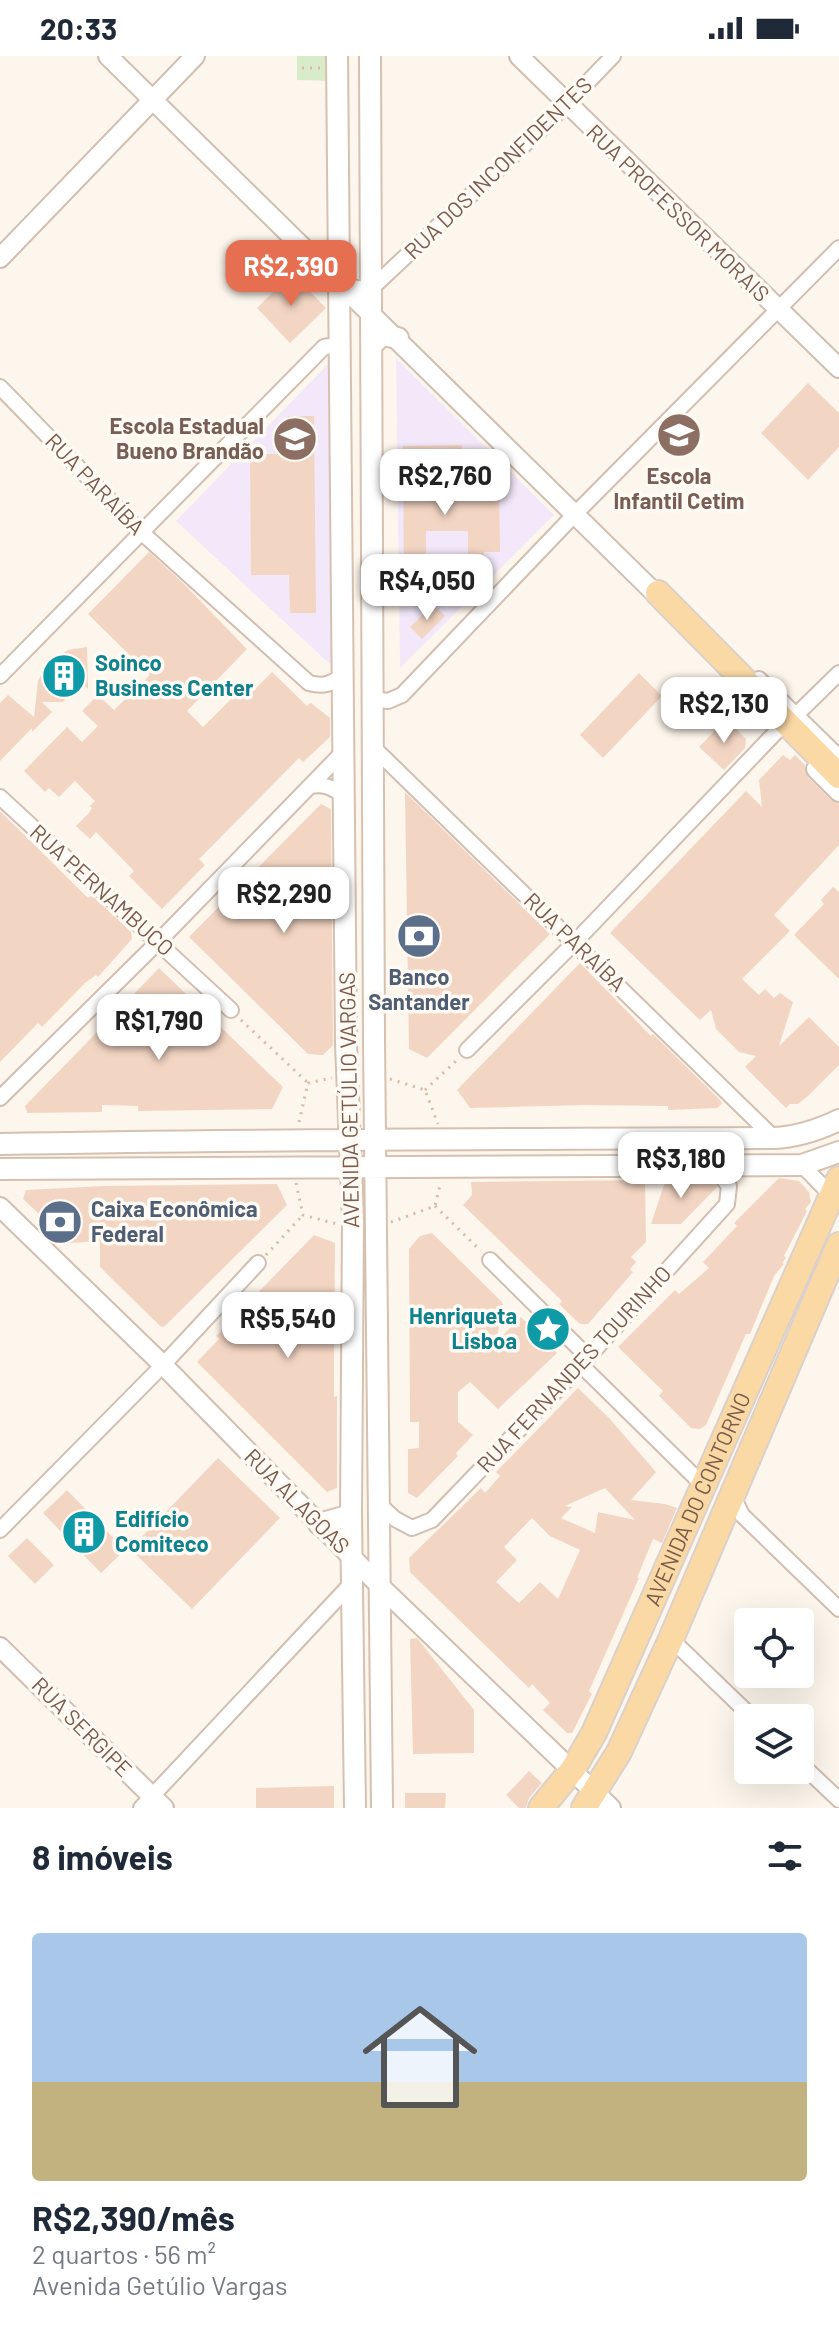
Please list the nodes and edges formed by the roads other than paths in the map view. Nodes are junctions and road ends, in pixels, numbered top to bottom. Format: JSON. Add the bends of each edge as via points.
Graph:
{"nodes":[{"id":1,"x":108,"y":56,"type":"edge"},
{"id":2,"x":195,"y":56,"type":"edge"},
{"id":3,"x":337,"y":56,"type":"edge"},
{"id":4,"x":370,"y":56,"type":"edge"},
{"id":5,"x":519,"y":56,"type":"edge"},
{"id":6,"x":613,"y":56,"type":"edge"},
{"id":7,"x":153,"y":100,"type":"junction"},
{"id":8,"x":567,"y":104,"type":"junction"},
{"id":9,"x":839,"y":248,"type":"edge"},
{"id":10,"x":0,"y":258,"type":"edge"},
{"id":11,"x":338,"y":281,"type":"junction"},
{"id":12,"x":371,"y":289,"type":"junction"},
{"id":13,"x":777,"y":310,"type":"junction"},
{"id":14,"x":372,"y":313,"type":"junction"},
{"id":15,"x":398,"y":338,"type":"junction"},
{"id":16,"x":372,"y":345,"type":"junction"},
{"id":17,"x":340,"y":351,"type":"junction"},
{"id":18,"x":839,"y":368,"type":"edge"},
{"id":19,"x":0,"y":387,"type":"edge"},
{"id":20,"x":576,"y":513,"type":"junction"},
{"id":21,"x":140,"y":531,"type":"junction"},
{"id":22,"x":658,"y":593,"type":"junction"},
{"id":23,"x":839,"y":673,"type":"edge"},
{"id":24,"x":0,"y":676,"type":"edge"},
{"id":25,"x":343,"y":676,"type":"junction"},
{"id":26,"x":373,"y":699,"type":"junction"},
{"id":27,"x":797,"y":714,"type":"junction"},
{"id":28,"x":778,"y":730,"type":"junction"},
{"id":29,"x":374,"y":748,"type":"junction"},
{"id":30,"x":344,"y":751,"type":"junction"},
{"id":31,"x":839,"y":757,"type":"edge"},
{"id":32,"x":839,"y":776,"type":"edge"},
{"id":33,"x":310,"y":786,"type":"junction"},
{"id":34,"x":839,"y":792,"type":"edge"},
{"id":35,"x":345,"y":796,"type":"junction"},
{"id":36,"x":0,"y":797,"type":"edge"},
{"id":37,"x":159,"y":941,"type":"junction"},
{"id":38,"x":575,"y":942,"type":"junction"},
{"id":39,"x":231,"y":1010,"type":"road end"},
{"id":40,"x":467,"y":1050,"type":"road end"},
{"id":41,"x":0,"y":1098,"type":"edge"},
{"id":42,"x":839,"y":1120,"type":"edge"},
{"id":43,"x":774,"y":1138,"type":"junction"},
{"id":44,"x":352,"y":1140,"type":"junction"},
{"id":45,"x":377,"y":1141,"type":"junction"},
{"id":46,"x":0,"y":1144,"type":"edge"},
{"id":47,"x":839,"y":1152,"type":"edge"},
{"id":48,"x":802,"y":1165,"type":"junction"},
{"id":49,"x":712,"y":1166,"type":"junction"},
{"id":50,"x":352,"y":1167,"type":"junction"},
{"id":51,"x":377,"y":1168,"type":"junction"},
{"id":52,"x":1,"y":1171,"type":"edge"},
{"id":53,"x":836,"y":1192,"type":"edge"},
{"id":54,"x":0,"y":1207,"type":"edge"},
{"id":55,"x":839,"y":1245,"type":"edge"},
{"id":56,"x":490,"y":1260,"type":"road end"},
{"id":57,"x":258,"y":1263,"type":"road end"},
{"id":58,"x":834,"y":1264,"type":"edge"},
{"id":59,"x":585,"y":1361,"type":"junction"},
{"id":60,"x":163,"y":1365,"type":"junction"},
{"id":61,"x":702,"y":1484,"type":"junction"},
{"id":62,"x":733,"y":1496,"type":"junction"},
{"id":63,"x":380,"y":1505,"type":"junction"},
{"id":64,"x":351,"y":1515,"type":"junction"},
{"id":65,"x":319,"y":1524,"type":"junction"},
{"id":66,"x":0,"y":1530,"type":"edge"},
{"id":67,"x":381,"y":1540,"type":"junction"},
{"id":68,"x":351,"y":1548,"type":"junction"},
{"id":69,"x":351,"y":1584,"type":"junction"},
{"id":70,"x":381,"y":1587,"type":"junction"},
{"id":71,"x":839,"y":1609,"type":"edge"},
{"id":72,"x":671,"y":1639,"type":"junction"},
{"id":73,"x":0,"y":1647,"type":"edge"},
{"id":74,"x":738,"y":1704,"type":"edge"},
{"id":75,"x":573,"y":1769,"type":"junction"},
{"id":76,"x":814,"y":1776,"type":"edge"},
{"id":77,"x":839,"y":1800,"type":"edge"},
{"id":78,"x":597,"y":1803,"type":"edge"},
{"id":79,"x":152,"y":1804,"type":"edge"},
{"id":80,"x":355,"y":1808,"type":"edge"},
{"id":81,"x":382,"y":1808,"type":"edge"},
{"id":82,"x":541,"y":1808,"type":"edge"}],
"edges":[{"from":1,"to":7,"type":"street"},
{"from":2,"to":7,"type":"street"},
{"from":3,"to":11,"type":"main road","name":"AVENIDA GETÚLIO VARGAS"},
{"from":4,"to":12,"type":"main road","name":"AVENIDA GETÚLIO VARGAS"},
{"from":5,"to":8,"type":"street","name":"RUA PROFESSOR MORAIS"},
{"from":6,"to":8,"type":"street","name":"RUA DOS INCONFIDENTES"},
{"from":7,"to":10,"type":"street"},
{"from":7,"to":11,"type":"street"},
{"from":8,"to":12,"type":"street","name":"RUA DOS INCONFIDENTES"},
{"from":8,"to":13,"type":"street","name":"RUA PROFESSOR MORAIS"},
{"from":9,"to":13,"type":"street"},
{"from":11,"to":12,"type":"street"},
{"from":11,"to":14,"type":"street"},
{"from":11,"to":17,"type":"main road","name":"AVENIDA GETÚLIO VARGAS"},
{"from":12,"to":14,"type":"main road","name":"AVENIDA GETÚLIO VARGAS"},
{"from":13,"to":18,"type":"street","name":"RUA PROFESSOR MORAIS"},
{"from":13,"to":20,"type":"street"},
{"from":14,"to":15,"type":"street"},
{"from":14,"to":16,"type":"main road","name":"AVENIDA GETÚLIO VARGAS"},
{"from":15,"to":16,"type":"main road","via":[[382,335]]},
{"from":15,"to":20,"type":"street"},
{"from":16,"to":26,"type":"main road","name":"AVENIDA GETÚLIO VARGAS"},
{"from":17,"to":21,"type":"street","via":[[324,347]]},
{"from":17,"to":25,"type":"main road","name":"AVENIDA GETÚLIO VARGAS"},
{"from":19,"to":21,"type":"street","name":"RUA PARAÍBA"},
{"from":20,"to":22,"type":"street"},
{"from":20,"to":26,"type":"street","via":[[402,695],[388,701]]},
{"from":21,"to":24,"type":"street"},
{"from":21,"to":25,"type":"street","name":"RUA PARAÍBA","via":[[309,683],[321,686]]},
{"from":22,"to":27,"type":"street"},
{"from":22,"to":28,"type":"street","via":[[695,646]]},
{"from":22,"to":32,"type":"main road"},
{"from":23,"to":27,"type":"street"},
{"from":25,"to":30,"type":"main road","name":"AVENIDA GETÚLIO VARGAS"},
{"from":26,"to":29,"type":"main road","name":"AVENIDA GETÚLIO VARGAS"},
{"from":27,"to":31,"type":"street"},
{"from":28,"to":34,"type":"street"},
{"from":28,"to":38,"type":"street"},
{"from":29,"to":38,"type":"street","name":"RUA PARAÍBA"},
{"from":29,"to":45,"type":"main road","name":"AVENIDA GETÚLIO VARGAS"},
{"from":30,"to":33,"type":"street"},
{"from":30,"to":35,"type":"main road","name":"AVENIDA GETÚLIO VARGAS"},
{"from":33,"to":35,"type":"street","via":[[330,786]]},
{"from":33,"to":37,"type":"street"},
{"from":35,"to":44,"type":"main road","name":"AVENIDA GETÚLIO VARGAS"},
{"from":36,"to":37,"type":"street","name":"RUA PERNAMBUCO"},
{"from":37,"to":39,"type":"street","name":"RUA PERNAMBUCO"},
{"from":37,"to":41,"type":"street"},
{"from":38,"to":40,"type":"street"},
{"from":38,"to":43,"type":"street","name":"RUA PARAÍBA"},
{"from":42,"to":43,"type":"main road","via":[[817,1131]]},
{"from":43,"to":45,"type":"main road"},
{"from":44,"to":45,"type":"main road"},
{"from":44,"to":46,"type":"main road"},
{"from":44,"to":50,"type":"main road","name":"AVENIDA GETÚLIO VARGAS"},
{"from":45,"to":51,"type":"main road","name":"AVENIDA GETÚLIO VARGAS"},
{"from":47,"to":48,"type":"main road"},
{"from":48,"to":49,"type":"main road"},
{"from":48,"to":53,"type":"street"},
{"from":49,"to":51,"type":"main road"},
{"from":49,"to":59,"type":"street","name":"RUA FERNANDES TOURINHO","via":[[729,1186],[727,1204]]},
{"from":50,"to":51,"type":"main road"},
{"from":50,"to":52,"type":"main road"},
{"from":50,"to":64,"type":"main road","name":"AVENIDA GETÚLIO VARGAS"},
{"from":51,"to":63,"type":"main road","name":"AVENIDA GETÚLIO VARGAS"},
{"from":53,"to":61,"type":"main road","name":"AVENIDA DO CONTORNO"},
{"from":54,"to":60,"type":"street","name":"RUA ALAGOAS"},
{"from":55,"to":58,"type":"main road","name":"AVENIDA DO CONTORNO"},
{"from":56,"to":59,"type":"street"},
{"from":57,"to":60,"type":"street"},
{"from":58,"to":62,"type":"main road","name":"AVENIDA DO CONTORNO"},
{"from":59,"to":61,"type":"street"},
{"from":59,"to":63,"type":"street","name":"RUA FERNANDES TOURINHO","via":[[432,1520],[412,1528]]},
{"from":60,"to":65,"type":"street","name":"RUA ALAGOAS"},
{"from":60,"to":66,"type":"street"},
{"from":61,"to":75,"type":"main road","name":"AVENIDA DO CONTORNO","via":[[594,1733]]},
{"from":62,"to":71,"type":"street","via":[[742,1515]]},
{"from":62,"to":72,"type":"main road","name":"AVENIDA DO CONTORNO"},
{"from":63,"to":67,"type":"main road","name":"AVENIDA GETÚLIO VARGAS"},
{"from":64,"to":65,"type":"main road"},
{"from":64,"to":68,"type":"main road","name":"AVENIDA GETÚLIO VARGAS"},
{"from":65,"to":68,"type":"street","name":"RUA ALAGOAS"},
{"from":67,"to":68,"type":"main road"},
{"from":67,"to":70,"type":"main road","name":"AVENIDA GETÚLIO VARGAS"},
{"from":68,"to":69,"type":"main road","name":"AVENIDA GETÚLIO VARGAS"},
{"from":68,"to":70,"type":"street","name":"RUA ALAGOAS"},
{"from":69,"to":70,"type":"main road"},
{"from":69,"to":79,"type":"street"},
{"from":69,"to":80,"type":"main road","name":"AVENIDA GETÚLIO VARGAS"},
{"from":70,"to":75,"type":"street","name":"RUA ALAGOAS"},
{"from":70,"to":81,"type":"main road","name":"AVENIDA GETÚLIO VARGAS"},
{"from":72,"to":74,"type":"street"},
{"from":72,"to":78,"type":"main road","name":"AVENIDA DO CONTORNO"},
{"from":73,"to":79,"type":"street","name":"RUA SERGIPE"},
{"from":75,"to":78,"type":"street","name":"RUA ALAGOAS"},
{"from":75,"to":82,"type":"main road","name":"AVENIDA DO CONTORNO"},
{"from":76,"to":77,"type":"street"}]}
